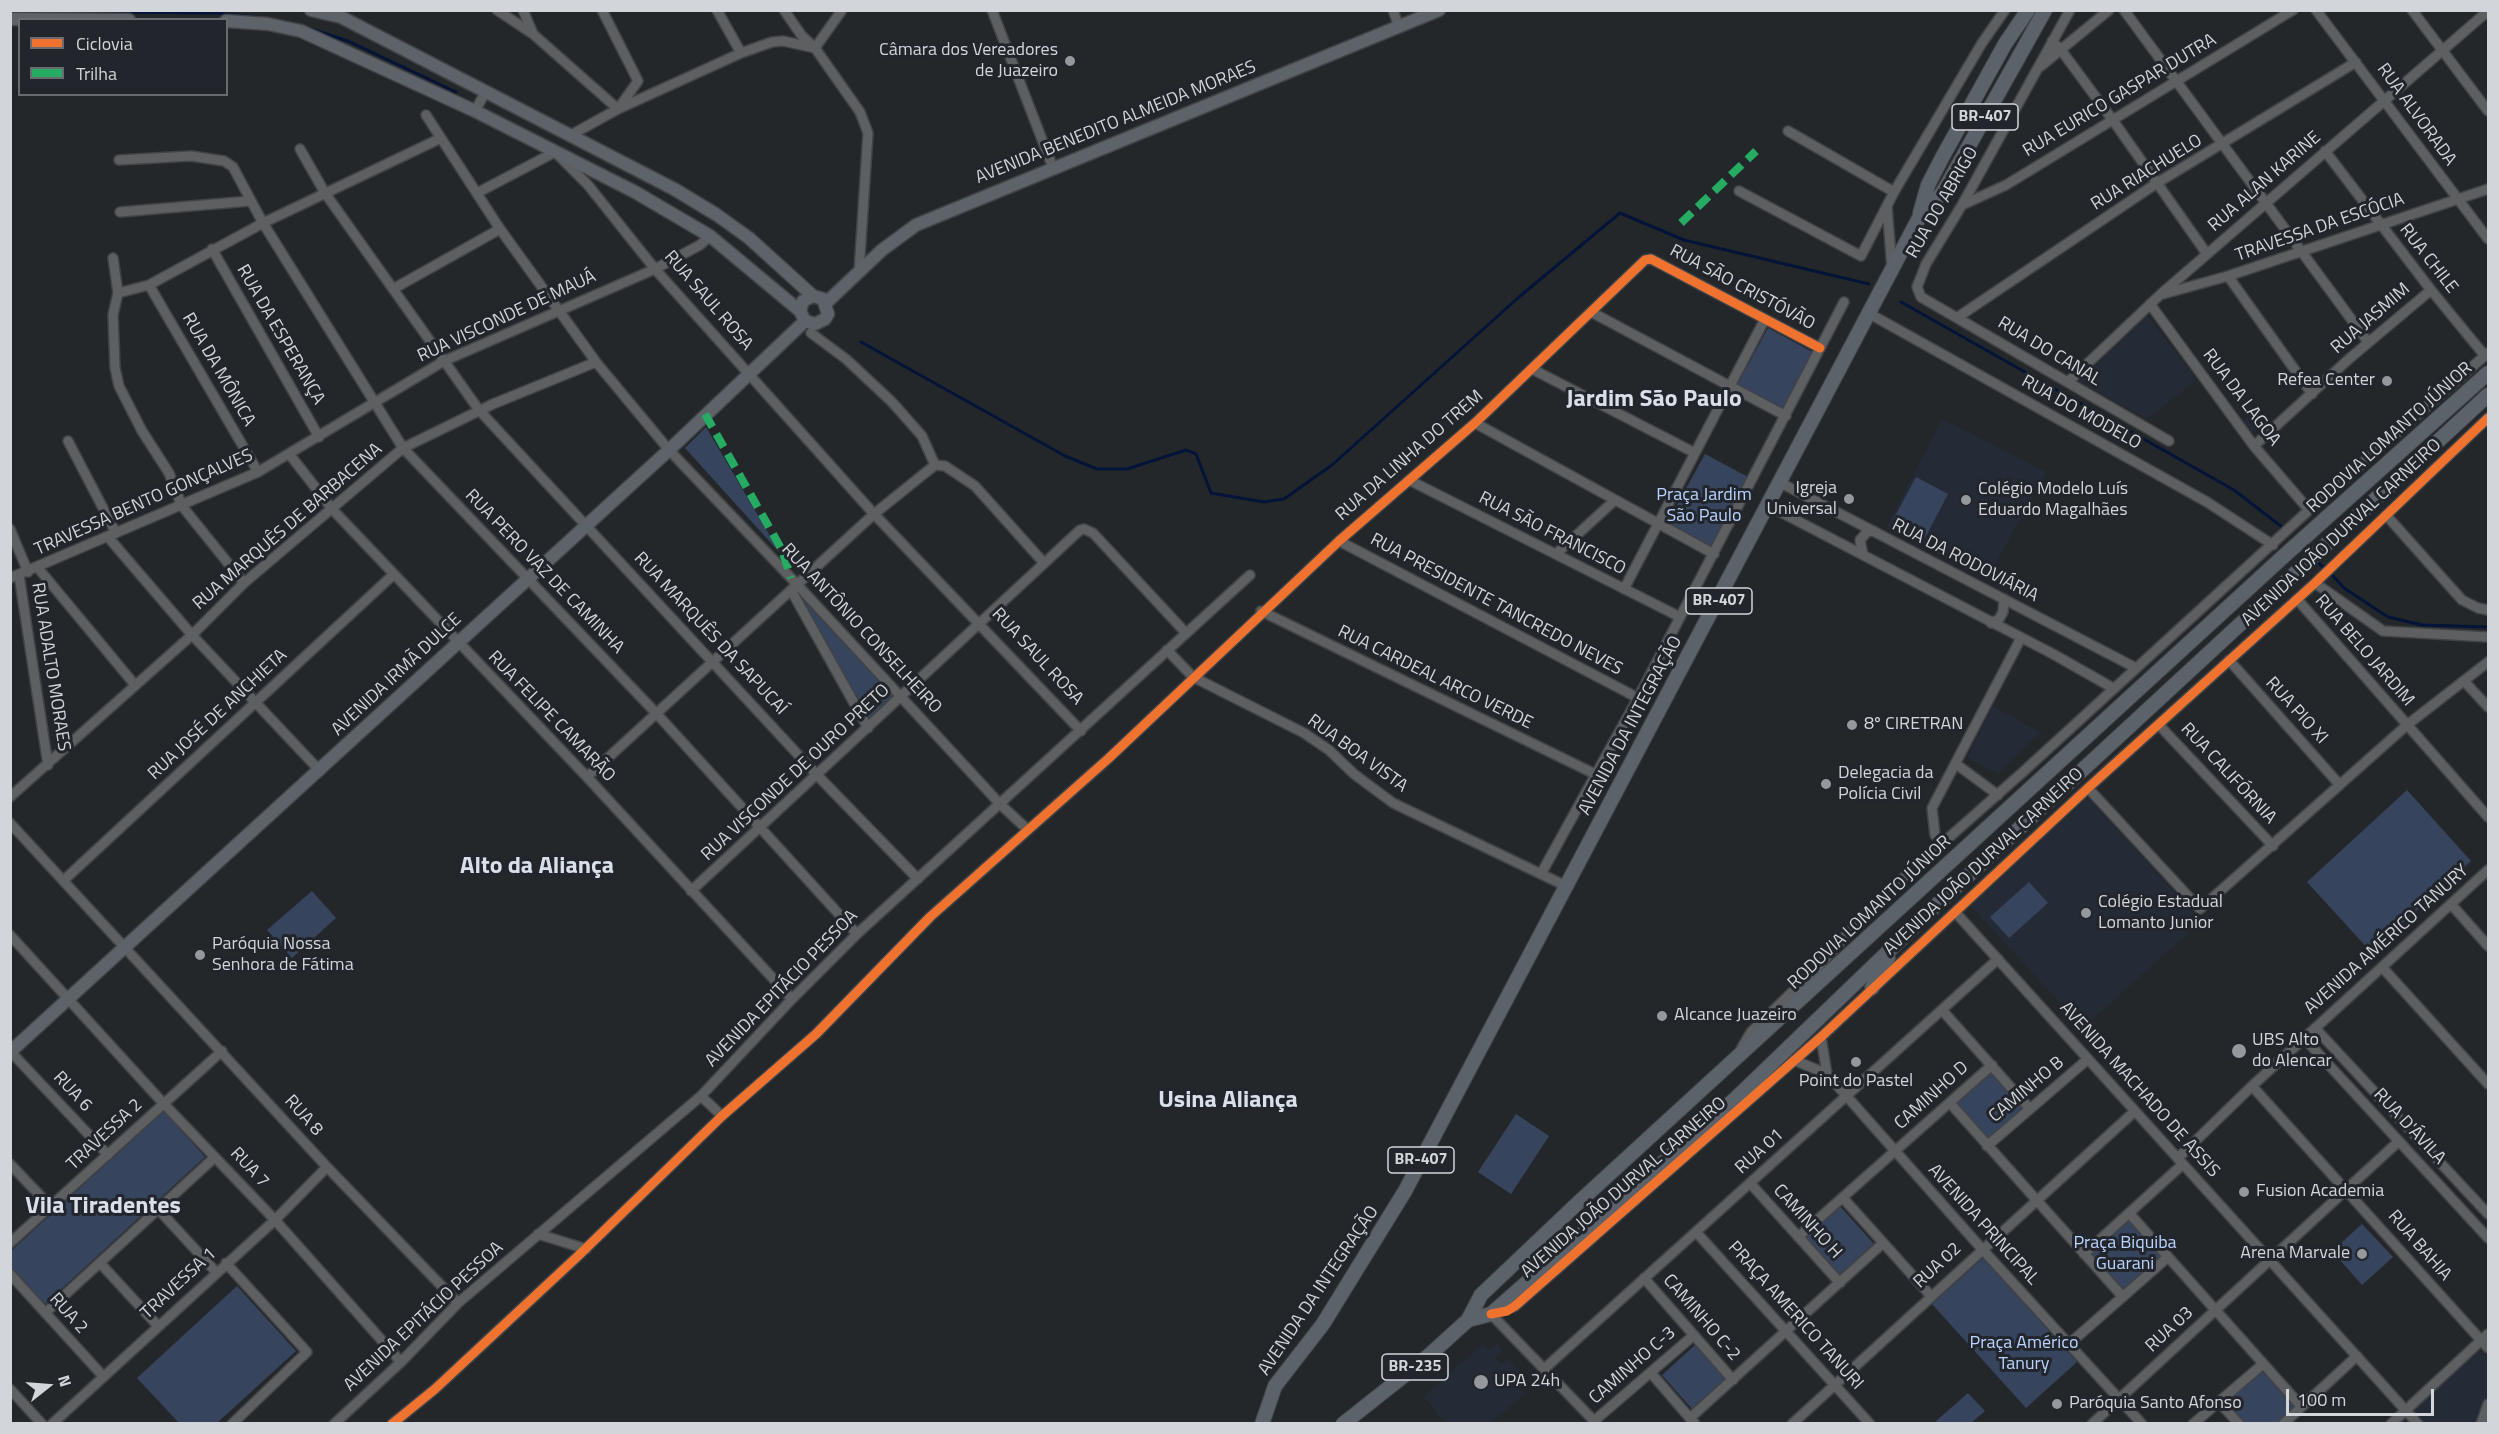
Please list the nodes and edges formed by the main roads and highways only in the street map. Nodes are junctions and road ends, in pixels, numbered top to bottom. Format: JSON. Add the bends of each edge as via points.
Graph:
{"nodes":[{"id":1,"x":311,"y":10,"type":"edge"},
{"id":2,"x":1439,"y":10,"type":"edge"},
{"id":3,"x":2028,"y":10,"type":"edge"},
{"id":4,"x":2045,"y":10,"type":"edge"},
{"id":5,"x":228,"y":21,"type":"edge"},
{"id":6,"x":1918,"y":218,"type":"junction"},
{"id":7,"x":813,"y":296,"type":"junction"},
{"id":8,"x":826,"y":303,"type":"junction"},
{"id":9,"x":803,"y":316,"type":"junction"},
{"id":10,"x":2488,"y":373,"type":"edge"},
{"id":11,"x":2488,"y":395,"type":"edge"},
{"id":12,"x":1894,"y":945,"type":"junction"},
{"id":13,"x":1872,"y":988,"type":"road end"},
{"id":14,"x":11,"y":1052,"type":"edge"},
{"id":15,"x":1468,"y":1320,"type":"junction"},
{"id":16,"x":1357,"y":1416,"type":"edge"},
{"id":17,"x":1262,"y":1424,"type":"edge"},
{"id":18,"x":1343,"y":1424,"type":"edge"}],
"edges":[{"from":1,"to":7,"type":"main road","via":[[341,17],[674,189],[749,238]]},
{"from":2,"to":8,"type":"main road","name":"AVENIDA BENEDITO ALMEIDA MORAES","via":[[916,225],[882,250]]},
{"from":3,"to":6,"type":"highway","number":"BR-407","via":[[1943,156],[1928,185]]},
{"from":4,"to":6,"type":"highway","name":"AVENIDA DA INTEGRAÇÃO","number":"BR-407","via":[[1943,192]]},
{"from":5,"to":9,"type":"main road","name":"RUA SAUL ROSA","via":[[301,31],[475,111],[635,192],[710,236]]},
{"from":6,"to":17,"type":"highway","name":"AVENIDA DA INTEGRAÇÃO","number":"BR-407","via":[[1393,1214],[1323,1324],[1275,1386]]},
{"from":7,"to":8,"type":"main road"},
{"from":7,"to":9,"type":"main road","via":[[803,301]]},
{"from":8,"to":9,"type":"main road","via":[[825,319],[815,324]]},
{"from":9,"to":14,"type":"main road","name":"AVENIDA IRMÃ DULCE","via":[[669,450]]},
{"from":10,"to":15,"type":"highway","name":"RODOVIA LOMANTO JÚNIOR","number":"BR-235","via":[[1735,1058],[1480,1295]]},
{"from":11,"to":12,"type":"highway","name":"RODOVIA LOMANTO JÚNIOR"},
{"from":12,"to":13,"type":"highway"},
{"from":12,"to":15,"type":"highway","name":"RODOVIA LOMANTO JÚNIOR","via":[[1735,1099],[1491,1314]]},
{"from":15,"to":16,"type":"highway","name":"RODOVIA LOMANTO JÚNIOR","number":"BR-235"},
{"from":16,"to":18,"type":"highway","name":"RODOVIA LOMANTO JÚNIOR","number":"BR-235"}]}
